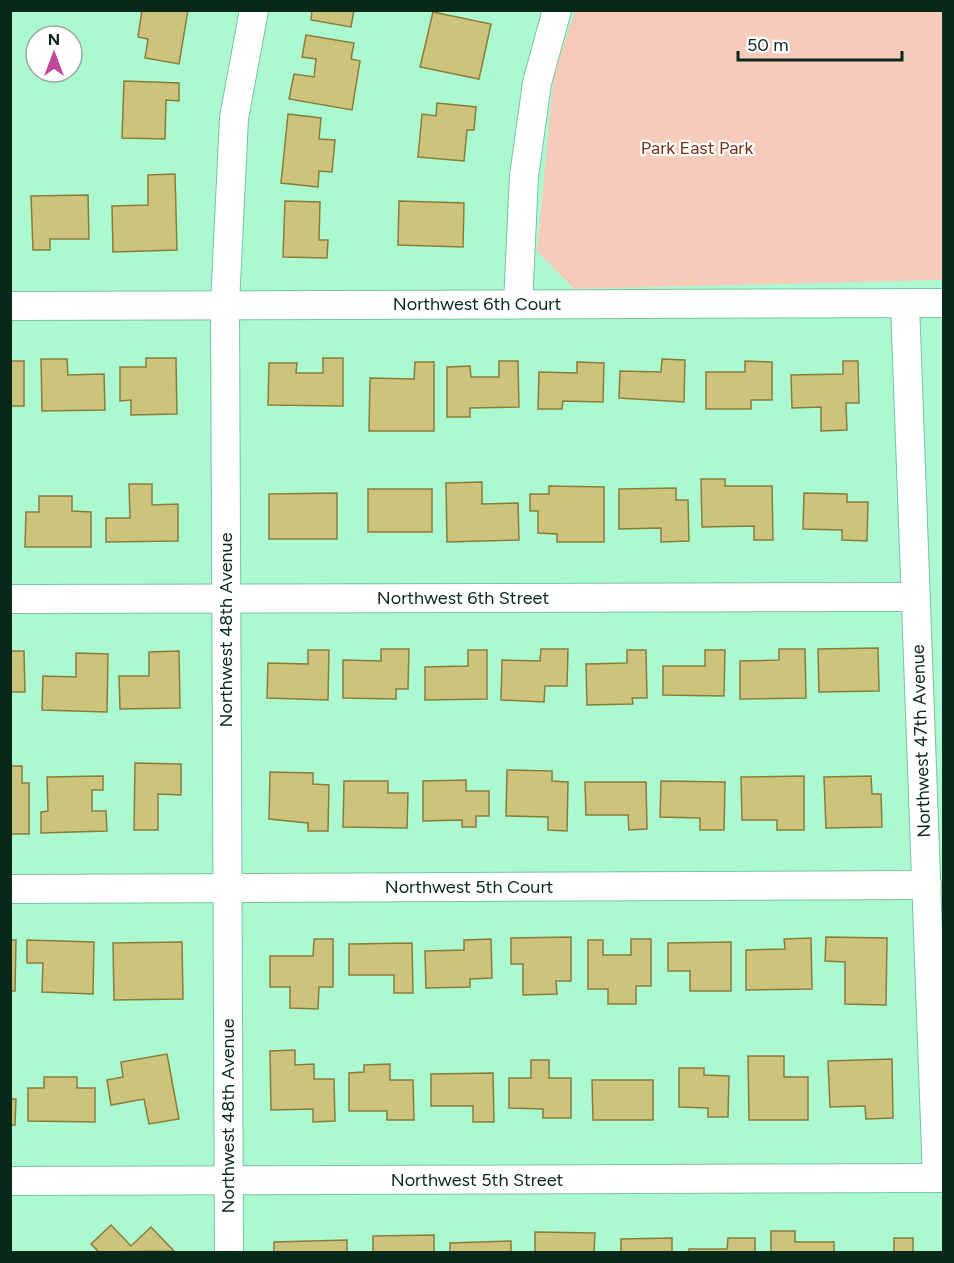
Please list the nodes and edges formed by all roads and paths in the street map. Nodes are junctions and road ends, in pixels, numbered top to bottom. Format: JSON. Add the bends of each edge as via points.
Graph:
{"nodes":[{"id":1,"x":254,"y":10,"type":"edge"},
{"id":2,"x":557,"y":10,"type":"edge"},
{"id":3,"x":944,"y":303,"type":"edge"},
{"id":4,"x":225,"y":304,"type":"junction"},
{"id":5,"x":518,"y":304,"type":"junction"},
{"id":6,"x":905,"y":304,"type":"junction"},
{"id":7,"x":10,"y":306,"type":"edge"},
{"id":8,"x":915,"y":597,"type":"junction"},
{"id":9,"x":226,"y":598,"type":"junction"},
{"id":10,"x":10,"y":599,"type":"edge"},
{"id":11,"x":927,"y":885,"type":"junction"},
{"id":12,"x":227,"y":887,"type":"junction"},
{"id":13,"x":10,"y":889,"type":"edge"},
{"id":14,"x":940,"y":1178,"type":"edge"},
{"id":15,"x":228,"y":1180,"type":"junction"},
{"id":16,"x":10,"y":1181,"type":"edge"},
{"id":17,"x":229,"y":1252,"type":"edge"}],
"edges":[{"from":1,"to":4,"type":"street","name":"Northwest 48th Avenue","via":[[234,118]]},
{"from":2,"to":5,"type":"street","via":[[537,83],[524,176]]},
{"from":3,"to":6,"type":"street","name":"Northwest 6th Court"},
{"from":4,"to":5,"type":"street","name":"Northwest 6th Court"},
{"from":4,"to":7,"type":"street","name":"Northwest 6th Court"},
{"from":4,"to":9,"type":"street","name":"Northwest 48th Avenue"},
{"from":5,"to":6,"type":"street","name":"Northwest 6th Court"},
{"from":6,"to":8,"type":"street","name":"Northwest 47th Avenue"},
{"from":8,"to":9,"type":"street","name":"Northwest 6th Street"},
{"from":8,"to":11,"type":"street","name":"Northwest 47th Avenue"},
{"from":9,"to":10,"type":"street","name":"Northwest 6th Street"},
{"from":9,"to":12,"type":"street","name":"Northwest 48th Avenue"},
{"from":11,"to":12,"type":"street","name":"Northwest 5th Court"},
{"from":11,"to":14,"type":"street","name":"Northwest 47th Avenue"},
{"from":12,"to":13,"type":"street","name":"Northwest 5th Court"},
{"from":12,"to":15,"type":"street","name":"Northwest 48th Avenue"},
{"from":14,"to":15,"type":"street","name":"Northwest 5th Street"},
{"from":15,"to":16,"type":"street","name":"Northwest 5th Street"},
{"from":15,"to":17,"type":"street","name":"Northwest 48th Avenue"}]}
